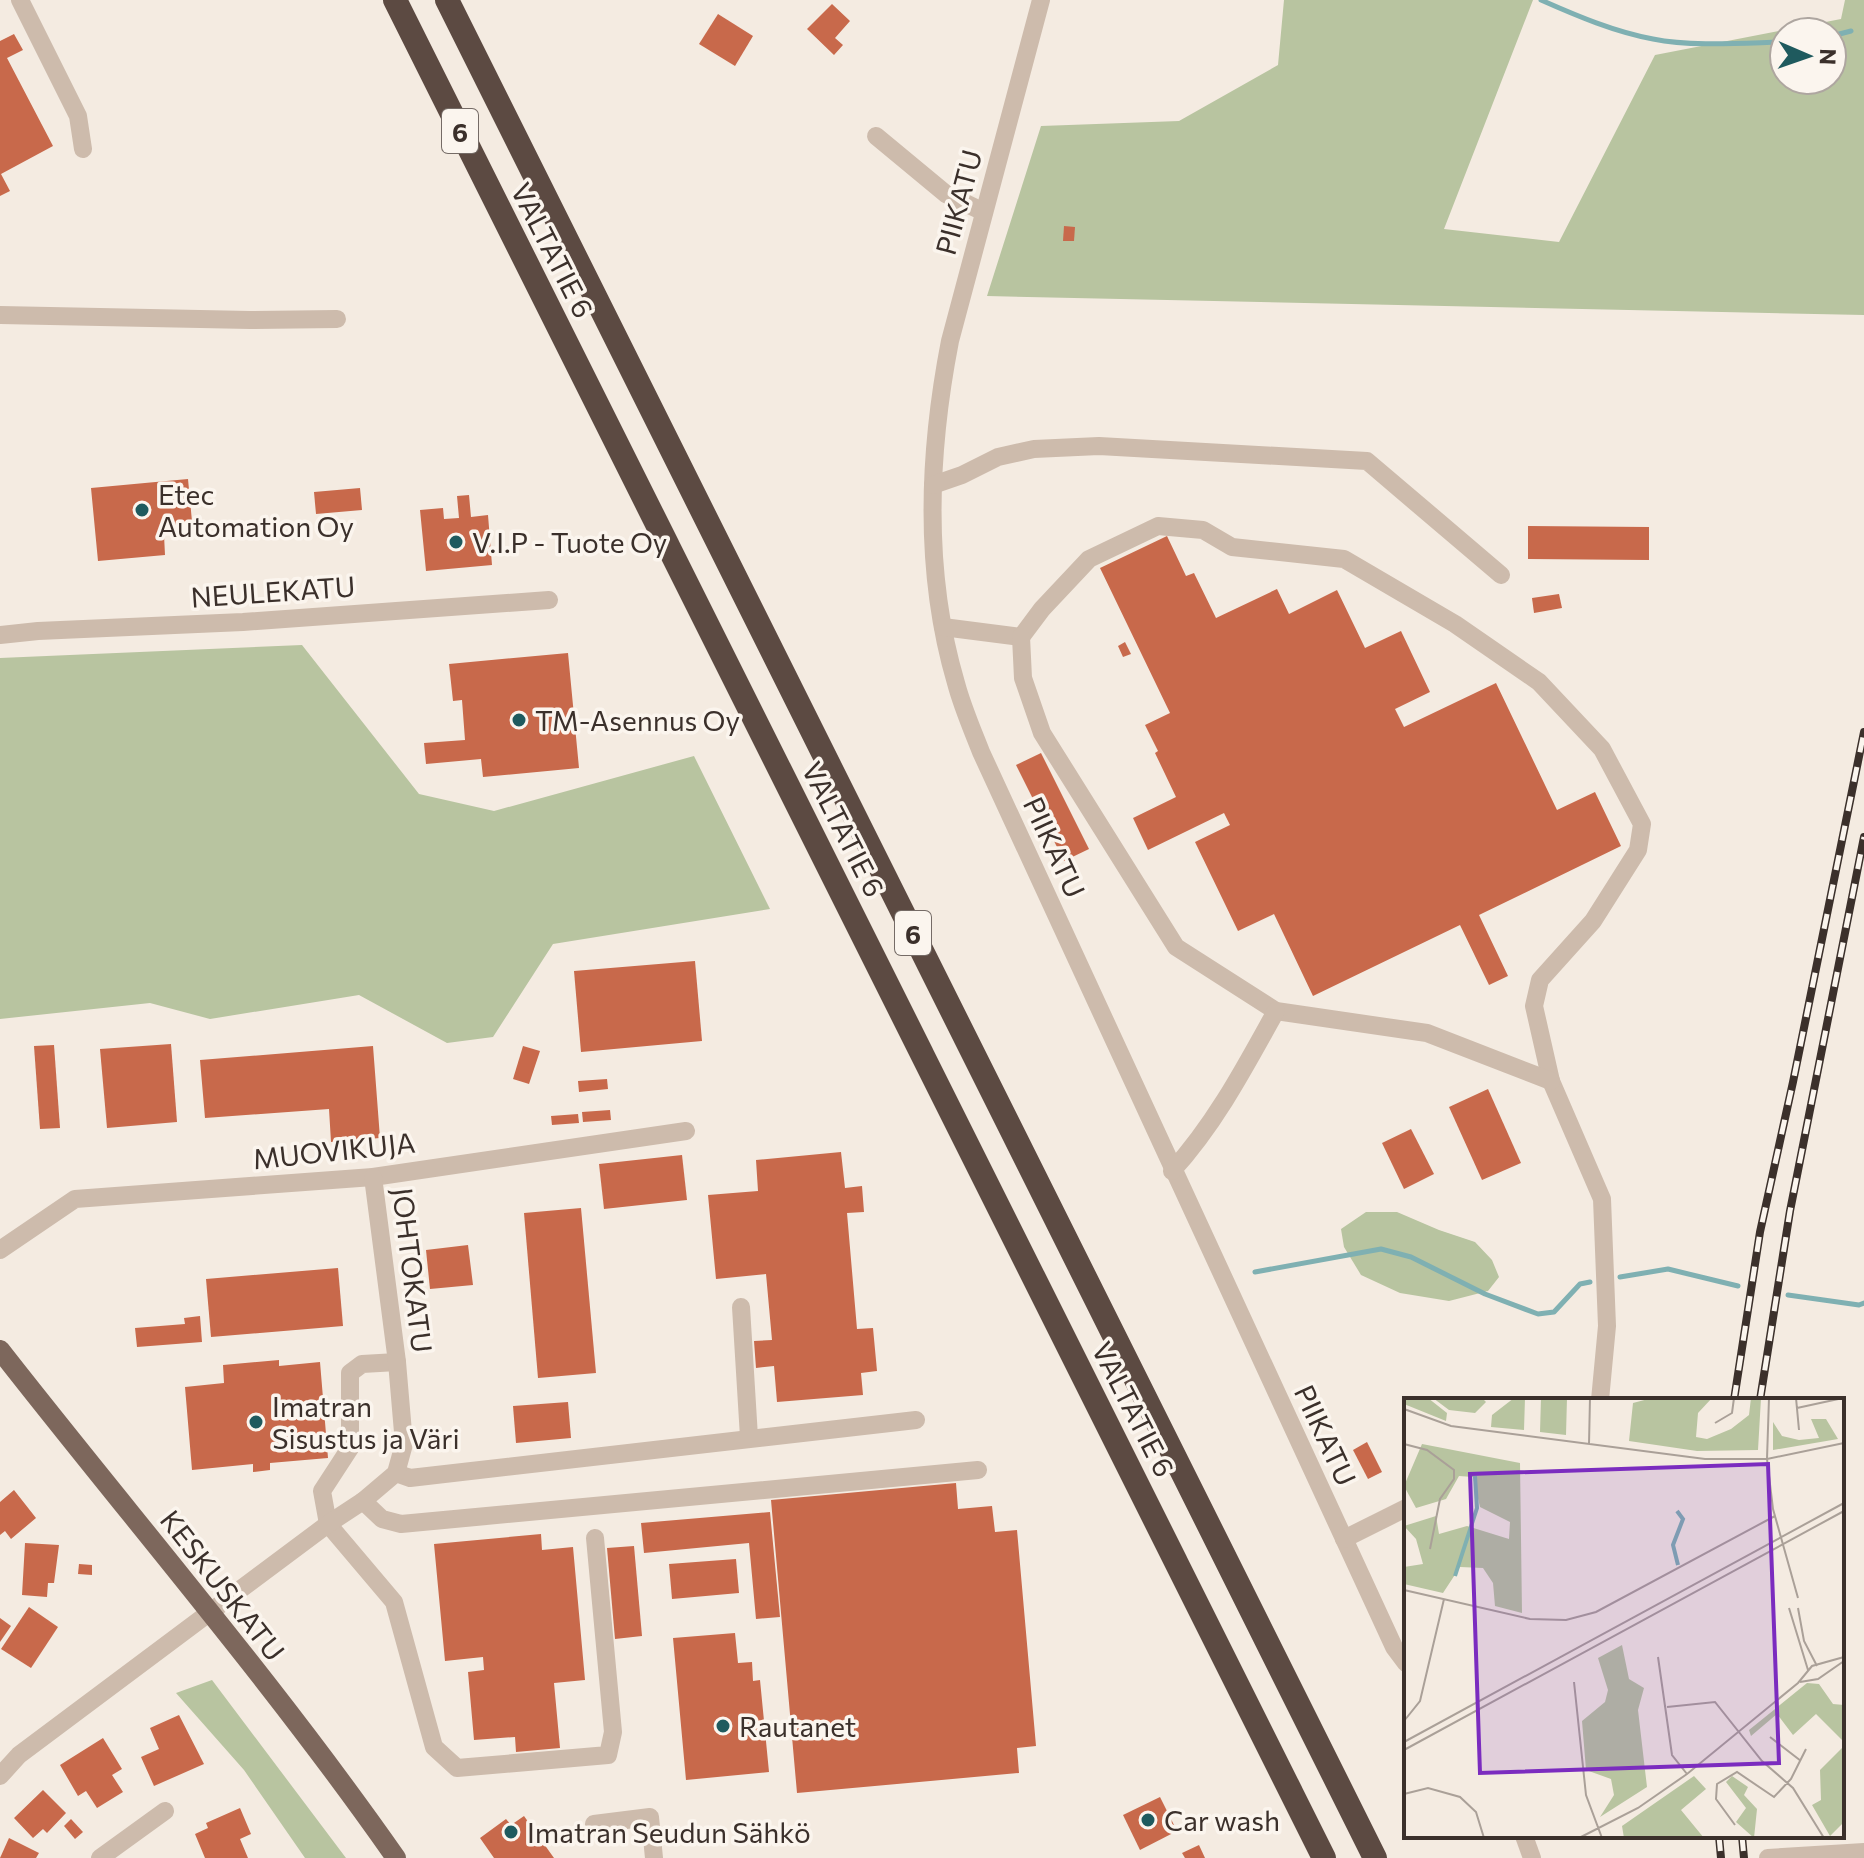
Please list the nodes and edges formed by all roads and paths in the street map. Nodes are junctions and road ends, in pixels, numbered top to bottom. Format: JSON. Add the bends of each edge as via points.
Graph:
{"nodes":[{"id":1,"x":20,"y":0,"type":"edge"},
{"id":2,"x":395,"y":0,"type":"edge"},
{"id":3,"x":447,"y":0,"type":"edge"},
{"id":4,"x":1041,"y":0,"type":"edge"},
{"id":5,"x":876,"y":136,"type":"dead end"},
{"id":6,"x":83,"y":149,"type":"dead end"},
{"id":7,"x":984,"y":212,"type":"junction"},
{"id":8,"x":0,"y":315,"type":"edge"},
{"id":9,"x":337,"y":319,"type":"dead end"},
{"id":10,"x":933,"y":485,"type":"junction"},
{"id":11,"x":1501,"y":575,"type":"dead end"},
{"id":12,"x":549,"y":600,"type":"dead end"},
{"id":13,"x":943,"y":627,"type":"junction"},
{"id":14,"x":0,"y":635,"type":"edge"},
{"id":15,"x":1021,"y":637,"type":"junction"},
{"id":16,"x":1276,"y":1011,"type":"junction"},
{"id":17,"x":1551,"y":1081,"type":"junction"},
{"id":18,"x":686,"y":1131,"type":"dead end"},
{"id":19,"x":1172,"y":1171,"type":"junction"},
{"id":20,"x":373,"y":1177,"type":"junction"},
{"id":21,"x":0,"y":1250,"type":"edge"},
{"id":22,"x":741,"y":1307,"type":"dead end"},
{"id":23,"x":0,"y":1350,"type":"edge"},
{"id":24,"x":397,"y":1362,"type":"junction"},
{"id":25,"x":1600,"y":1398,"type":"edge"},
{"id":26,"x":916,"y":1420,"type":"dead end"},
{"id":27,"x":749,"y":1437,"type":"junction"},
{"id":28,"x":978,"y":1470,"type":"dead end"},
{"id":29,"x":396,"y":1473,"type":"junction"},
{"id":30,"x":363,"y":1501,"type":"junction"},
{"id":31,"x":1404,"y":1509,"type":"edge"},
{"id":32,"x":328,"y":1524,"type":"junction"},
{"id":33,"x":595,"y":1538,"type":"dead end"},
{"id":34,"x":1344,"y":1539,"type":"junction"},
{"id":35,"x":211,"y":1612,"type":"junction"},
{"id":36,"x":1404,"y":1660,"type":"edge"},
{"id":37,"x":0,"y":1776,"type":"edge"},
{"id":38,"x":165,"y":1811,"type":"dead end"},
{"id":39,"x":594,"y":1824,"type":"dead end"},
{"id":40,"x":1525,"y":1838,"type":"edge"},
{"id":41,"x":1864,"y":1852,"type":"edge"},
{"id":42,"x":100,"y":1858,"type":"edge"},
{"id":43,"x":396,"y":1858,"type":"edge"},
{"id":44,"x":654,"y":1858,"type":"edge"},
{"id":45,"x":1324,"y":1858,"type":"edge"},
{"id":46,"x":1375,"y":1858,"type":"edge"},
{"id":47,"x":1532,"y":1858,"type":"edge"},
{"id":48,"x":1768,"y":1858,"type":"edge"}],
"edges":[{"from":1,"to":6,"type":"street","via":[[78,116]]},
{"from":2,"to":45,"type":"highway","name":"VALTATIE 6","number":"6"},
{"from":3,"to":46,"type":"highway","name":"VALTATIE 6","number":"6"},
{"from":4,"to":7,"type":"street","name":"PIIKATU"},
{"from":5,"to":7,"type":"street","via":[[946,194]]},
{"from":7,"to":10,"type":"street","name":"PIIKATU","via":[[939,397]]},
{"from":8,"to":9,"type":"street"},
{"from":10,"to":11,"type":"street","via":[[998,457],[1034,449],[1113,446],[1367,461]]},
{"from":10,"to":13,"type":"street","name":"PIIKATU","via":[[933,568]]},
{"from":12,"to":14,"type":"street","name":"NEULEKATU"},
{"from":13,"to":15,"type":"street"},
{"from":13,"to":19,"type":"street","name":"PIIKATU","via":[[981,752]]},
{"from":15,"to":16,"type":"street","via":[[1023,678],[1042,733],[1176,947]]},
{"from":15,"to":17,"type":"street","via":[[1089,559],[1158,526],[1203,530],[1232,547],[1344,559],[1455,624],[1539,682],[1602,749],[1642,824],[1638,850],[1601,909],[1540,980],[1534,1006]]},
{"from":16,"to":17,"type":"street","via":[[1427,1033]]},
{"from":16,"to":19,"type":"street","via":[[1215,1117]]},
{"from":17,"to":25,"type":"street","via":[[1602,1199],[1607,1326]]},
{"from":18,"to":20,"type":"street","name":"MUOVIKUJA"},
{"from":19,"to":34,"type":"street","name":"PIIKATU"},
{"from":20,"to":21,"type":"street","name":"MUOVIKUJA","via":[[75,1199]]},
{"from":20,"to":24,"type":"street","name":"JOHTOKATU"},
{"from":22,"to":27,"type":"street"},
{"from":23,"to":35,"type":"main road","name":"KESKUSKATU"},
{"from":24,"to":29,"type":"street","name":"JOHTOKATU","via":[[404,1444]]},
{"from":24,"to":32,"type":"street","via":[[362,1364],[350,1373],[350,1448],[322,1491]]},
{"from":26,"to":27,"type":"street"},
{"from":27,"to":29,"type":"street","via":[[410,1478]]},
{"from":28,"to":30,"type":"street","via":[[401,1524],[382,1519]]},
{"from":29,"to":30,"type":"street"},
{"from":30,"to":32,"type":"street"},
{"from":31,"to":34,"type":"street"},
{"from":32,"to":33,"type":"street","via":[[394,1602],[434,1747],[457,1768],[608,1755],[613,1732]]},
{"from":32,"to":35,"type":"street"},
{"from":34,"to":36,"type":"street","name":"PIIKATU"},
{"from":35,"to":37,"type":"street","via":[[19,1755]]},
{"from":35,"to":43,"type":"main road","name":"KESKUSKATU"},
{"from":38,"to":42,"type":"street"},
{"from":39,"to":44,"type":"street","via":[[650,1817]]},
{"from":40,"to":47,"type":"street"},
{"from":41,"to":48,"type":"street"}]}
